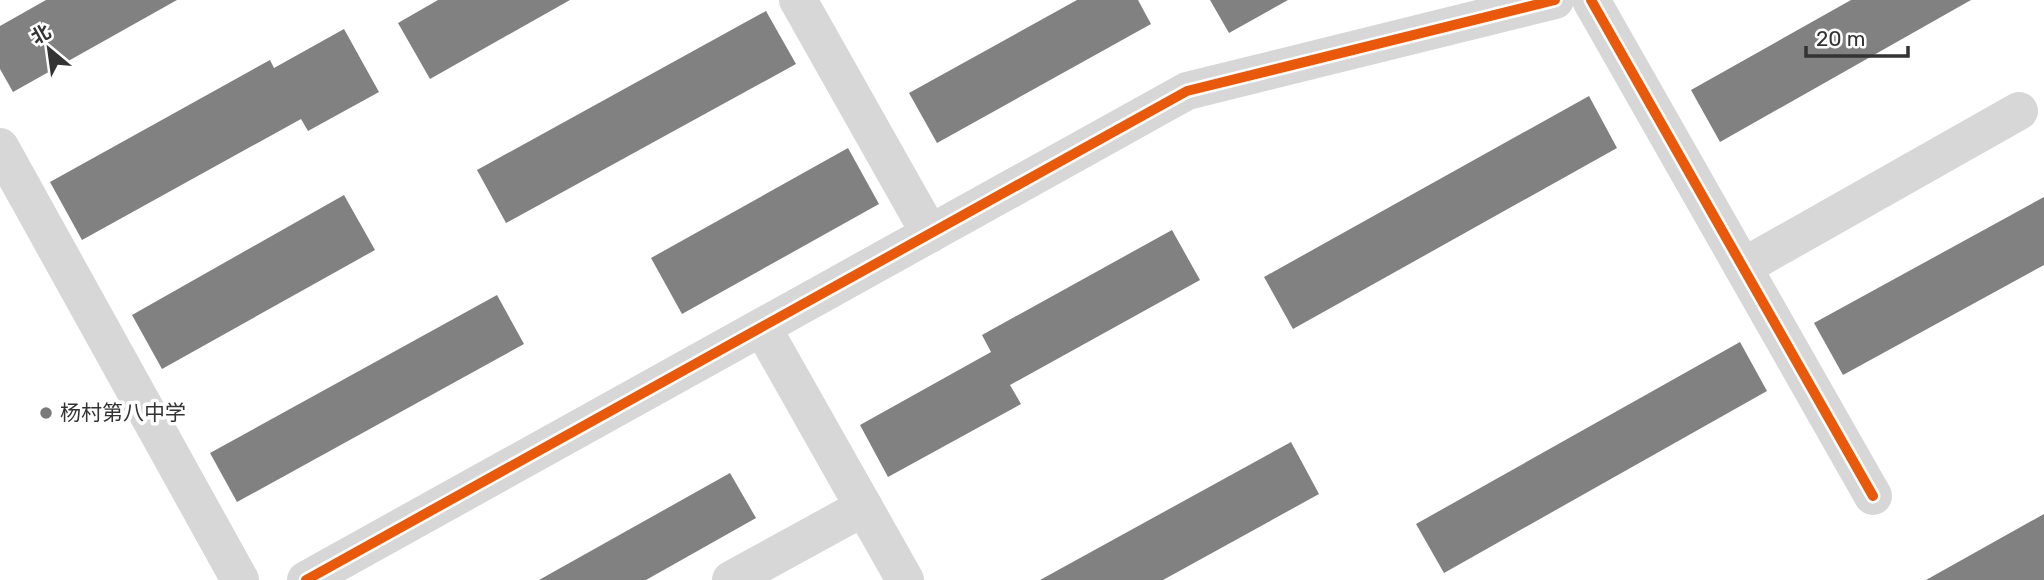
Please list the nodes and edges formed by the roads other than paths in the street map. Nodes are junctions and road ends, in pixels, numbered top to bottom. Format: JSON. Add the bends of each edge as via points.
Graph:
{"nodes":[{"id":1,"x":798,"y":0,"type":"edge"},
{"id":2,"x":1555,"y":0,"type":"edge"},
{"id":3,"x":1591,"y":0,"type":"edge"},
{"id":4,"x":2019,"y":111,"type":"dead end"},
{"id":5,"x":0,"y":147,"type":"edge"},
{"id":6,"x":930,"y":234,"type":"junction"},
{"id":7,"x":1743,"y":267,"type":"junction"},
{"id":8,"x":762,"y":327,"type":"junction"},
{"id":9,"x":1873,"y":496,"type":"dead end"},
{"id":10,"x":864,"y":507,"type":"junction"},
{"id":11,"x":240,"y":580,"type":"edge"},
{"id":12,"x":306,"y":580,"type":"edge"},
{"id":13,"x":731,"y":580,"type":"edge"},
{"id":14,"x":905,"y":580,"type":"edge"}],
"edges":[{"from":1,"to":6,"type":"street"},
{"from":2,"to":6,"type":"street","via":[[1187,91]]},
{"from":3,"to":7,"type":"street"},
{"from":4,"to":7,"type":"street"},
{"from":5,"to":11,"type":"street"},
{"from":6,"to":8,"type":"street"},
{"from":7,"to":9,"type":"street"},
{"from":8,"to":10,"type":"street"},
{"from":8,"to":12,"type":"street"},
{"from":10,"to":13,"type":"street"},
{"from":10,"to":14,"type":"street"}]}
